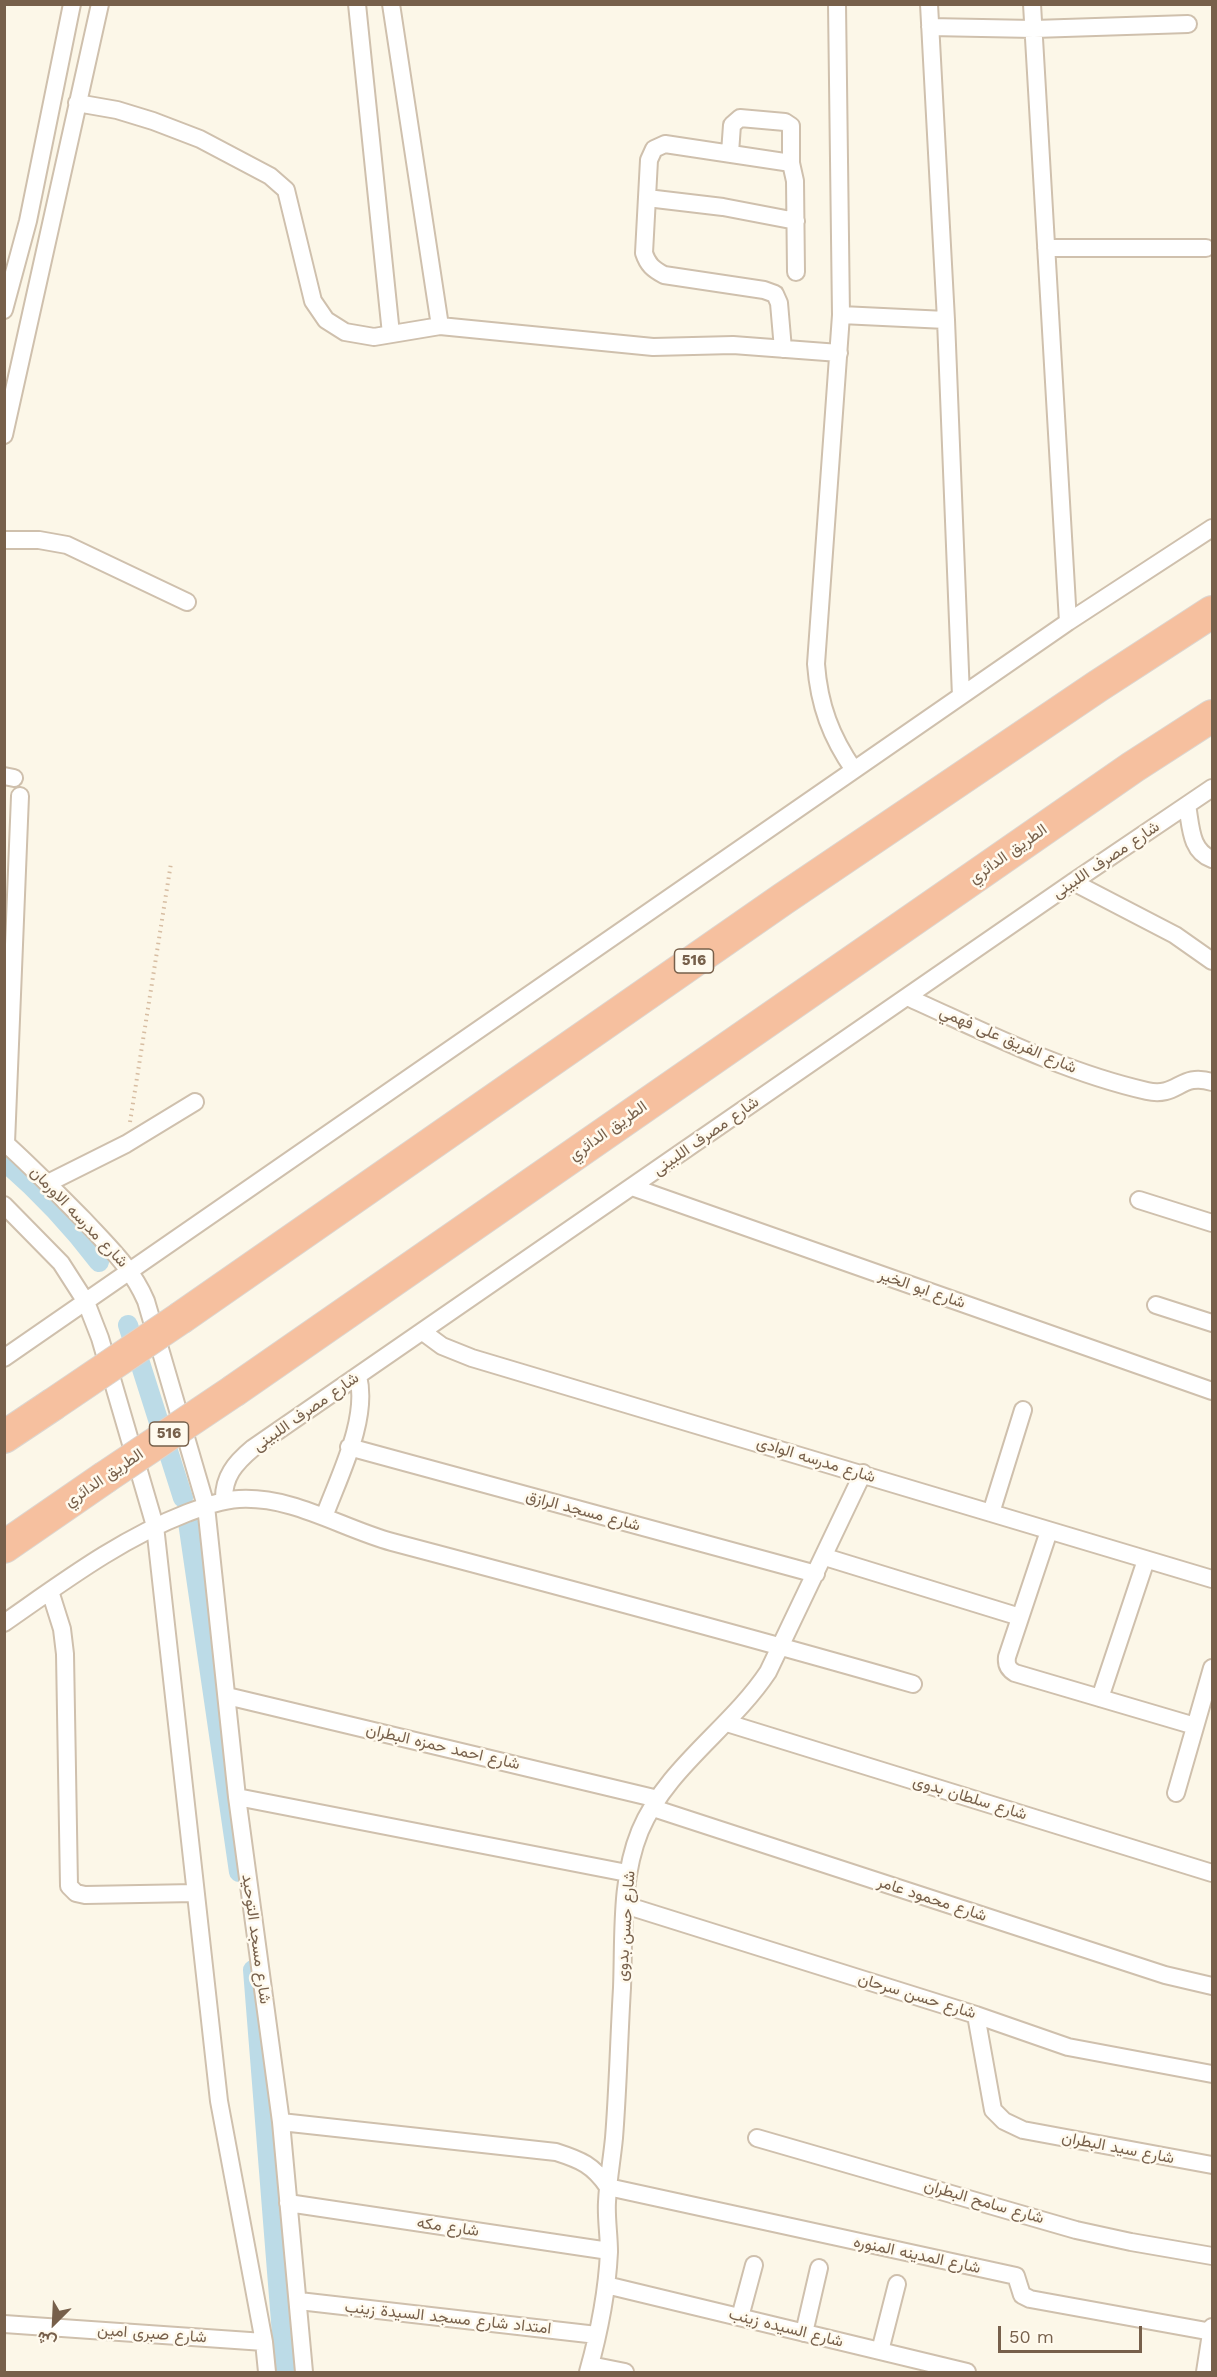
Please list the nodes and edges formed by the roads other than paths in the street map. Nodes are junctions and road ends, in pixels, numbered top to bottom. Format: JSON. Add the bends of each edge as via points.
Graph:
{"nodes":[{"id":1,"x":72,"y":4,"type":"edge"},
{"id":2,"x":100,"y":4,"type":"edge"},
{"id":3,"x":357,"y":4,"type":"edge"},
{"id":4,"x":391,"y":4,"type":"edge"},
{"id":5,"x":837,"y":4,"type":"edge"},
{"id":6,"x":929,"y":4,"type":"edge"},
{"id":7,"x":1032,"y":4,"type":"edge"},
{"id":8,"x":1188,"y":24,"type":"dead end"},
{"id":9,"x":930,"y":27,"type":"junction"},
{"id":10,"x":1034,"y":29,"type":"junction"},
{"id":11,"x":77,"y":102,"type":"junction"},
{"id":12,"x":730,"y":153,"type":"junction"},
{"id":13,"x":790,"y":163,"type":"junction"},
{"id":14,"x":647,"y":198,"type":"junction"},
{"id":15,"x":796,"y":221,"type":"junction"},
{"id":16,"x":1046,"y":248,"type":"junction"},
{"id":17,"x":1206,"y":248,"type":"dead end"},
{"id":18,"x":795,"y":272,"type":"dead end"},
{"id":19,"x":4,"y":310,"type":"edge"},
{"id":20,"x":841,"y":315,"type":"junction"},
{"id":21,"x":946,"y":320,"type":"junction"},
{"id":22,"x":440,"y":326,"type":"junction"},
{"id":23,"x":391,"y":334,"type":"junction"},
{"id":24,"x":783,"y":349,"type":"junction"},
{"id":25,"x":839,"y":353,"type":"junction"},
{"id":26,"x":4,"y":435,"type":"edge"},
{"id":27,"x":1212,"y":528,"type":"edge"},
{"id":28,"x":4,"y":540,"type":"edge"},
{"id":29,"x":187,"y":602,"type":"dead end"},
{"id":30,"x":1212,"y":612,"type":"edge"},
{"id":31,"x":1068,"y":622,"type":"junction"},
{"id":32,"x":961,"y":696,"type":"junction"},
{"id":33,"x":1212,"y":716,"type":"edge"},
{"id":34,"x":854,"y":770,"type":"junction"},
{"id":35,"x":1212,"y":788,"type":"edge"},
{"id":36,"x":20,"y":796,"type":"dead end"},
{"id":37,"x":1187,"y":805,"type":"junction"},
{"id":38,"x":1212,"y":859,"type":"edge"},
{"id":39,"x":1073,"y":882,"type":"junction"},
{"id":40,"x":1212,"y":961,"type":"edge"},
{"id":41,"x":907,"y":997,"type":"junction"},
{"id":42,"x":1212,"y":1082,"type":"edge"},
{"id":43,"x":195,"y":1102,"type":"dead end"},
{"id":44,"x":5,"y":1142,"type":"edge"},
{"id":45,"x":48,"y":1183,"type":"junction"},
{"id":46,"x":632,"y":1188,"type":"junction"},
{"id":47,"x":1139,"y":1200,"type":"dead end"},
{"id":48,"x":4,"y":1205,"type":"edge"},
{"id":49,"x":1212,"y":1223,"type":"edge"},
{"id":50,"x":131,"y":1271,"type":"junction"},
{"id":51,"x":86,"y":1302,"type":"junction"},
{"id":52,"x":1156,"y":1305,"type":"dead end"},
{"id":53,"x":1212,"y":1323,"type":"edge"},
{"id":54,"x":423,"y":1332,"type":"junction"},
{"id":55,"x":4,"y":1358,"type":"edge"},
{"id":56,"x":358,"y":1376,"type":"junction"},
{"id":57,"x":1212,"y":1391,"type":"edge"},
{"id":58,"x":1023,"y":1410,"type":"dead end"},
{"id":59,"x":4,"y":1437,"type":"edge"},
{"id":60,"x":350,"y":1447,"type":"junction"},
{"id":61,"x":862,"y":1473,"type":"junction"},
{"id":62,"x":224,"y":1501,"type":"junction"},
{"id":63,"x":206,"y":1506,"type":"junction"},
{"id":64,"x":991,"y":1513,"type":"junction"},
{"id":65,"x":324,"y":1517,"type":"junction"},
{"id":66,"x":155,"y":1526,"type":"junction"},
{"id":67,"x":1049,"y":1531,"type":"junction"},
{"id":68,"x":4,"y":1546,"type":"edge"},
{"id":69,"x":825,"y":1557,"type":"junction"},
{"id":70,"x":1146,"y":1560,"type":"junction"},
{"id":71,"x":816,"y":1574,"type":"junction"},
{"id":72,"x":1212,"y":1579,"type":"edge"},
{"id":73,"x":50,"y":1591,"type":"junction"},
{"id":74,"x":1020,"y":1617,"type":"junction"},
{"id":75,"x":4,"y":1623,"type":"edge"},
{"id":76,"x":781,"y":1646,"type":"junction"},
{"id":77,"x":1212,"y":1668,"type":"edge"},
{"id":78,"x":913,"y":1684,"type":"dead end"},
{"id":79,"x":227,"y":1696,"type":"junction"},
{"id":80,"x":1100,"y":1698,"type":"junction"},
{"id":81,"x":727,"y":1723,"type":"junction"},
{"id":82,"x":1195,"y":1726,"type":"junction"},
{"id":83,"x":1176,"y":1793,"type":"dead end"},
{"id":84,"x":237,"y":1797,"type":"junction"},
{"id":85,"x":655,"y":1803,"type":"junction"},
{"id":86,"x":627,"y":1873,"type":"junction"},
{"id":87,"x":1212,"y":1873,"type":"edge"},
{"id":88,"x":195,"y":1893,"type":"junction"},
{"id":89,"x":625,"y":1905,"type":"junction"},
{"id":90,"x":1212,"y":1986,"type":"edge"},
{"id":91,"x":976,"y":2015,"type":"junction"},
{"id":92,"x":1212,"y":2073,"type":"edge"},
{"id":93,"x":281,"y":2122,"type":"junction"},
{"id":94,"x":757,"y":2138,"type":"dead end"},
{"id":95,"x":1212,"y":2165,"type":"edge"},
{"id":96,"x":608,"y":2187,"type":"junction"},
{"id":97,"x":288,"y":2204,"type":"junction"},
{"id":98,"x":609,"y":2251,"type":"junction"},
{"id":99,"x":1212,"y":2256,"type":"edge"},
{"id":100,"x":754,"y":2265,"type":"dead end"},
{"id":101,"x":819,"y":2268,"type":"dead end"},
{"id":102,"x":897,"y":2284,"type":"dead end"},
{"id":103,"x":606,"y":2285,"type":"junction"},
{"id":104,"x":299,"y":2301,"type":"junction"},
{"id":105,"x":740,"y":2317,"type":"junction"},
{"id":106,"x":4,"y":2324,"type":"edge"},
{"id":107,"x":1212,"y":2330,"type":"edge"},
{"id":108,"x":804,"y":2332,"type":"junction"},
{"id":109,"x":597,"y":2335,"type":"junction"},
{"id":110,"x":264,"y":2342,"type":"junction"},
{"id":111,"x":880,"y":2351,"type":"junction"},
{"id":112,"x":589,"y":2369,"type":"edge"},
{"id":113,"x":966,"y":2372,"type":"edge"},
{"id":114,"x":267,"y":2373,"type":"edge"},
{"id":115,"x":304,"y":2373,"type":"edge"},
{"id":116,"x":625,"y":2373,"type":"edge"},
{"id":117,"x":1205,"y":2373,"type":"edge"}],
"edges":[{"from":1,"to":19,"type":"street","via":[[28,221]]},
{"from":2,"to":11,"type":"street"},
{"from":3,"to":23,"type":"street"},
{"from":4,"to":22,"type":"street"},
{"from":5,"to":20,"type":"street"},
{"from":6,"to":9,"type":"street"},
{"from":7,"to":10,"type":"street"},
{"from":8,"to":10,"type":"street"},
{"from":9,"to":10,"type":"street"},
{"from":9,"to":21,"type":"street"},
{"from":10,"to":16,"type":"street"},
{"from":11,"to":23,"type":"street","via":[[117,110],[200,139],[270,176],[286,190],[313,301],[326,320],[345,332],[374,337]]},
{"from":11,"to":26,"type":"street"},
{"from":12,"to":13,"type":"street"},
{"from":12,"to":13,"type":"street","via":[[732,125],[740,118],[785,123],[792,132]]},
{"from":12,"to":14,"type":"street","via":[[665,144],[654,149],[649,160]]},
{"from":13,"to":15,"type":"street","via":[[795,181]]},
{"from":14,"to":15,"type":"street"},
{"from":14,"to":24,"type":"street","via":[[644,253],[653,270],[775,294]]},
{"from":15,"to":18,"type":"street"},
{"from":16,"to":17,"type":"street"},
{"from":16,"to":31,"type":"street"},
{"from":20,"to":21,"type":"street"},
{"from":20,"to":25,"type":"street"},
{"from":21,"to":32,"type":"street"},
{"from":22,"to":23,"type":"street"},
{"from":22,"to":24,"type":"street","via":[[653,347],[733,345]]},
{"from":24,"to":25,"type":"street"},
{"from":25,"to":34,"type":"street","via":[[816,664],[826,719]]},
{"from":27,"to":31,"type":"street"},
{"from":28,"to":29,"type":"street","via":[[67,544]]},
{"from":30,"to":59,"type":"highway","number":"516","bridge":true,"via":[[783,899]]},
{"from":31,"to":32,"type":"street"},
{"from":32,"to":34,"type":"street"},
{"from":33,"to":68,"type":"highway","name":"الطريق الدائري","number":"516","bridge":true},
{"from":34,"to":50,"type":"street"},
{"from":35,"to":37,"type":"street","name":"شارع مصرف اللبينى"},
{"from":36,"to":44,"type":"street"},
{"from":37,"to":38,"type":"street","via":[[1195,846]]},
{"from":37,"to":39,"type":"street","name":"شارع مصرف اللبينى"},
{"from":39,"to":40,"type":"street","via":[[1175,934]]},
{"from":39,"to":41,"type":"street","name":"شارع مصرف اللبينى"},
{"from":41,"to":42,"type":"street","name":"شارع الفريق على فهمي","via":[[1062,1066],[1149,1091],[1171,1090],[1196,1078]]},
{"from":41,"to":46,"type":"street","name":"شارع مصرف اللبينى"},
{"from":43,"to":45,"type":"street","via":[[126,1144]]},
{"from":44,"to":45,"type":"street","name":"شارع مدرسه الاورمان"},
{"from":45,"to":50,"type":"street","name":"شارع مدرسه الاورمان"},
{"from":46,"to":54,"type":"street","name":"شارع مصرف اللبينى"},
{"from":46,"to":57,"type":"street","name":"شارع ابو الخير"},
{"from":47,"to":49,"type":"street"},
{"from":48,"to":51,"type":"street","via":[[61,1263]]},
{"from":50,"to":51,"type":"street"},
{"from":50,"to":63,"type":"street","name":"شارع مدرسه الاورمان","via":[[146,1301]]},
{"from":51,"to":55,"type":"street"},
{"from":51,"to":66,"type":"street"},
{"from":52,"to":53,"type":"street"},
{"from":54,"to":56,"type":"street","name":"شارع مصرف اللبينى"},
{"from":54,"to":61,"type":"street","name":"شارع مدرسه الوادى","via":[[442,1346],[472,1358]]},
{"from":56,"to":60,"type":"street","via":[[360,1418]]},
{"from":56,"to":62,"type":"street","name":"شارع مصرف اللبينى","via":[[243,1457],[226,1479]]},
{"from":58,"to":64,"type":"street"},
{"from":60,"to":65,"type":"street"},
{"from":60,"to":71,"type":"street","name":"شارع مسجد الرازق"},
{"from":61,"to":64,"type":"street","name":"شارع مدرسه الوادى"},
{"from":61,"to":69,"type":"street","name":"شارع حسن بدوى"},
{"from":62,"to":63,"type":"street"},
{"from":62,"to":65,"type":"street","via":[[278,1502]]},
{"from":63,"to":66,"type":"street"},
{"from":63,"to":79,"type":"street","name":"شارع مسجد التوحيد"},
{"from":64,"to":67,"type":"street","name":"شارع مدرسه الوادى"},
{"from":65,"to":76,"type":"street","via":[[371,1536]]},
{"from":66,"to":73,"type":"street"},
{"from":66,"to":88,"type":"street"},
{"from":67,"to":70,"type":"street","name":"شارع مدرسه الوادى"},
{"from":67,"to":74,"type":"street"},
{"from":69,"to":71,"type":"street","name":"شارع حسن بدوى"},
{"from":69,"to":74,"type":"street"},
{"from":70,"to":72,"type":"street","name":"شارع مدرسه الوادى"},
{"from":70,"to":80,"type":"street"},
{"from":71,"to":76,"type":"street","name":"شارع حسن بدوى"},
{"from":73,"to":75,"type":"street"},
{"from":73,"to":88,"type":"street","via":[[65,1654],[69,1886],[85,1895]]},
{"from":74,"to":80,"type":"street","via":[[1007,1657],[1009,1670]]},
{"from":76,"to":78,"type":"street"},
{"from":76,"to":81,"type":"street","name":"شارع حسن بدوى","via":[[752,1696]]},
{"from":77,"to":82,"type":"street"},
{"from":79,"to":84,"type":"street","name":"شارع مسجد التوحيد"},
{"from":79,"to":85,"type":"street","name":"شارع احمد حمزه البطران"},
{"from":80,"to":82,"type":"street"},
{"from":81,"to":85,"type":"street","name":"شارع حسن بدوى","via":[[682,1767]]},
{"from":81,"to":87,"type":"street","name":"شارع سلطان بدوى"},
{"from":82,"to":83,"type":"street"},
{"from":84,"to":86,"type":"street"},
{"from":84,"to":93,"type":"street","name":"شارع مسجد التوحيد"},
{"from":85,"to":86,"type":"street","name":"شارع حسن بدوى","via":[[641,1828]]},
{"from":85,"to":90,"type":"street","name":"شارع محمود عامر","via":[[1165,1975]]},
{"from":86,"to":89,"type":"street","name":"شارع حسن بدوى"},
{"from":88,"to":110,"type":"street","via":[[219,2101]]},
{"from":89,"to":91,"type":"street","name":"شارع حسن سرحان"},
{"from":89,"to":96,"type":"street","name":"شارع حسن بدوى","via":[[614,2138]]},
{"from":91,"to":92,"type":"street","name":"شارع حسن سرحان","via":[[1068,2046]]},
{"from":91,"to":95,"type":"street","name":"شارع سيد البطران","via":[[993,2110],[1004,2121],[1023,2130]]},
{"from":93,"to":96,"type":"street","via":[[556,2152],[581,2160],[598,2172]]},
{"from":93,"to":97,"type":"street","name":"شارع مسجد التوحيد"},
{"from":94,"to":99,"type":"street","name":"شارع سامح البطران","via":[[1076,2230]]},
{"from":96,"to":98,"type":"street","name":"شارع حسن بدوى"},
{"from":96,"to":107,"type":"street","name":"شارع المدينه المنوره","via":[[1016,2276],[1022,2295],[1030,2300]]},
{"from":97,"to":98,"type":"street","name":"شارع مكه"},
{"from":97,"to":104,"type":"street","name":"شارع مسجد التوحيد"},
{"from":98,"to":103,"type":"street","name":"شارع حسن بدوى"},
{"from":100,"to":105,"type":"street"},
{"from":101,"to":108,"type":"street"},
{"from":102,"to":111,"type":"street"},
{"from":103,"to":105,"type":"street","name":"شارع السيده زينب"},
{"from":103,"to":109,"type":"street","name":"شارع حسن بدوى"},
{"from":104,"to":109,"type":"street","name":"امتداد شارع مسجد السيدة زينب"},
{"from":104,"to":115,"type":"street","name":"شارع مسجد التوحيد"},
{"from":105,"to":108,"type":"street","name":"شارع السيده زينب"},
{"from":106,"to":110,"type":"street","name":"شارع صبرى امين"},
{"from":107,"to":117,"type":"street"},
{"from":108,"to":111,"type":"street","name":"شارع السيده زينب"},
{"from":109,"to":112,"type":"street","name":"شارع حسن بدوى"},
{"from":110,"to":114,"type":"street"},
{"from":111,"to":113,"type":"street","name":"شارع السيده زينب"},
{"from":112,"to":116,"type":"street"}]}
